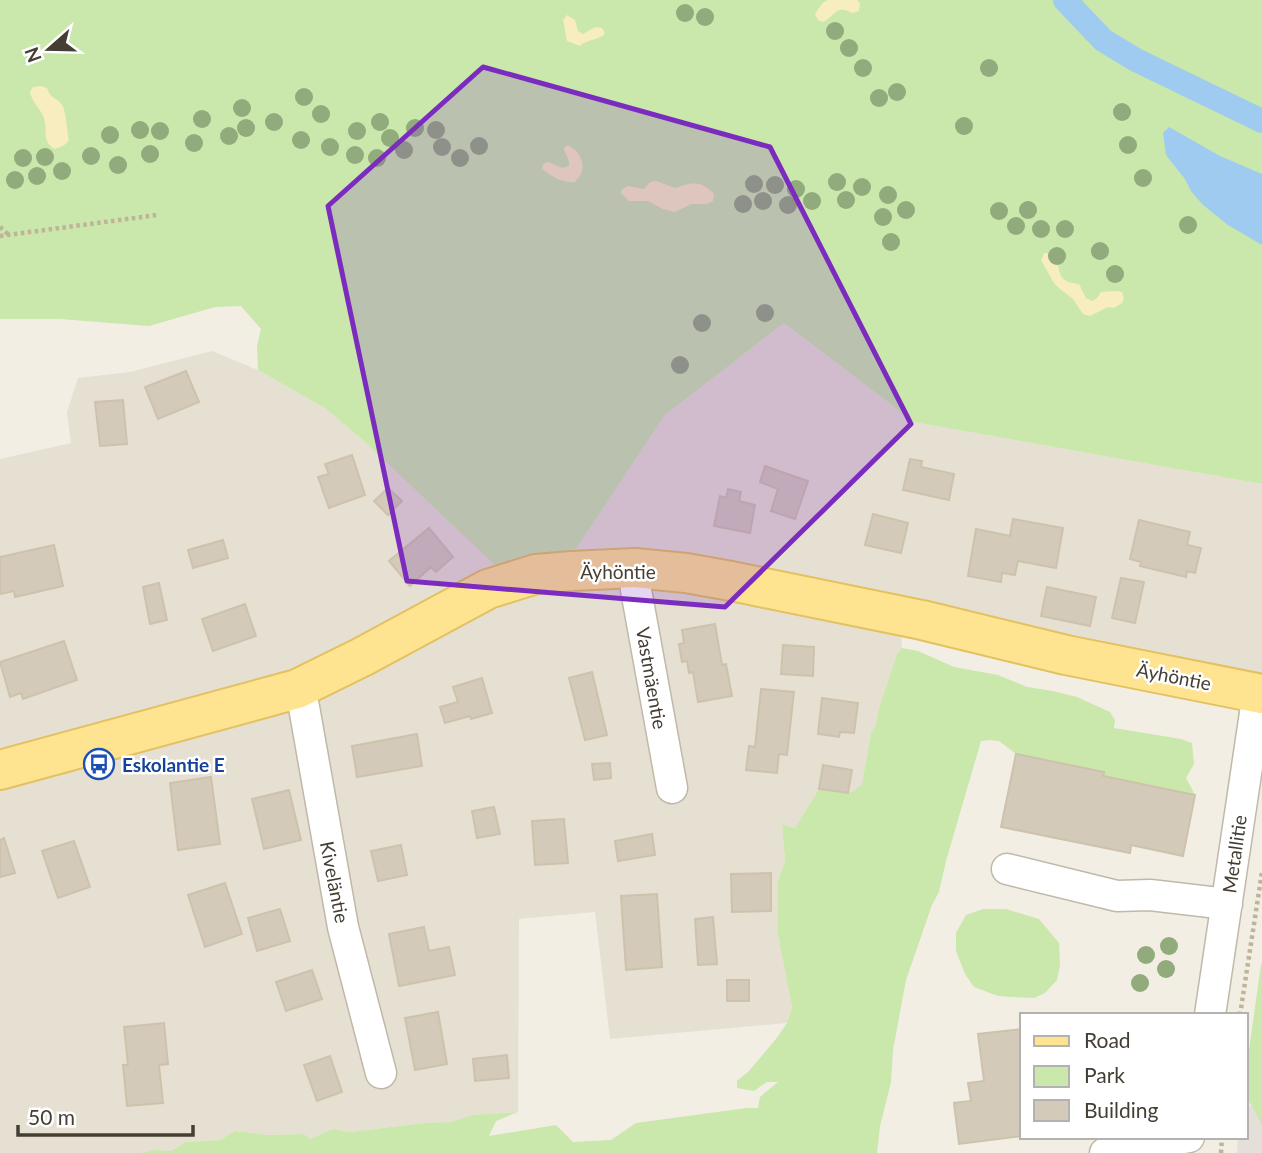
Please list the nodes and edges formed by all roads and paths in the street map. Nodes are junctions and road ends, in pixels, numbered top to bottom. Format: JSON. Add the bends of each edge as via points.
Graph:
{"nodes":[{"id":1,"x":157,"y":215,"type":"dead end"},
{"id":2,"x":0,"y":227,"type":"edge"},
{"id":3,"x":9,"y":234,"type":"junction"},
{"id":4,"x":0,"y":236,"type":"edge"},
{"id":5,"x":635,"y":568,"type":"junction"},
{"id":6,"x":297,"y":689,"type":"junction"},
{"id":7,"x":1260,"y":694,"type":"edge"},
{"id":8,"x":0,"y":770,"type":"edge"},
{"id":9,"x":672,"y":788,"type":"dead end"},
{"id":10,"x":1007,"y":869,"type":"dead end"},
{"id":11,"x":1262,"y":872,"type":"edge"},
{"id":12,"x":1227,"y":904,"type":"junction"},
{"id":13,"x":1210,"y":1013,"type":"edge"},
{"id":14,"x":1240,"y":1013,"type":"edge"},
{"id":15,"x":381,"y":1073,"type":"dead end"},
{"id":16,"x":1180,"y":1139,"type":"edge"},
{"id":17,"x":1105,"y":1153,"type":"edge"}],
"edges":[{"from":1,"to":3,"type":"path"},
{"from":2,"to":3,"type":"path"},
{"from":3,"to":4,"type":"path"},
{"from":5,"to":6,"type":"main road","name":"Äyhöntie","via":[[536,574],[488,589]]},
{"from":5,"to":7,"type":"main road","name":"Äyhöntie","via":[[745,584]]},
{"from":5,"to":9,"type":"street","name":"Vastmäentie"},
{"from":6,"to":8,"type":"main road","name":"Äyhöntie"},
{"from":6,"to":15,"type":"street","name":"Kiveläntie","via":[[343,927]]},
{"from":7,"to":12,"type":"street","name":"Metallitie"},
{"from":10,"to":12,"type":"street","via":[[1117,896]]},
{"from":11,"to":14,"type":"path"},
{"from":12,"to":13,"type":"street","name":"Metallitie"},
{"from":16,"to":17,"type":"street"}]}
